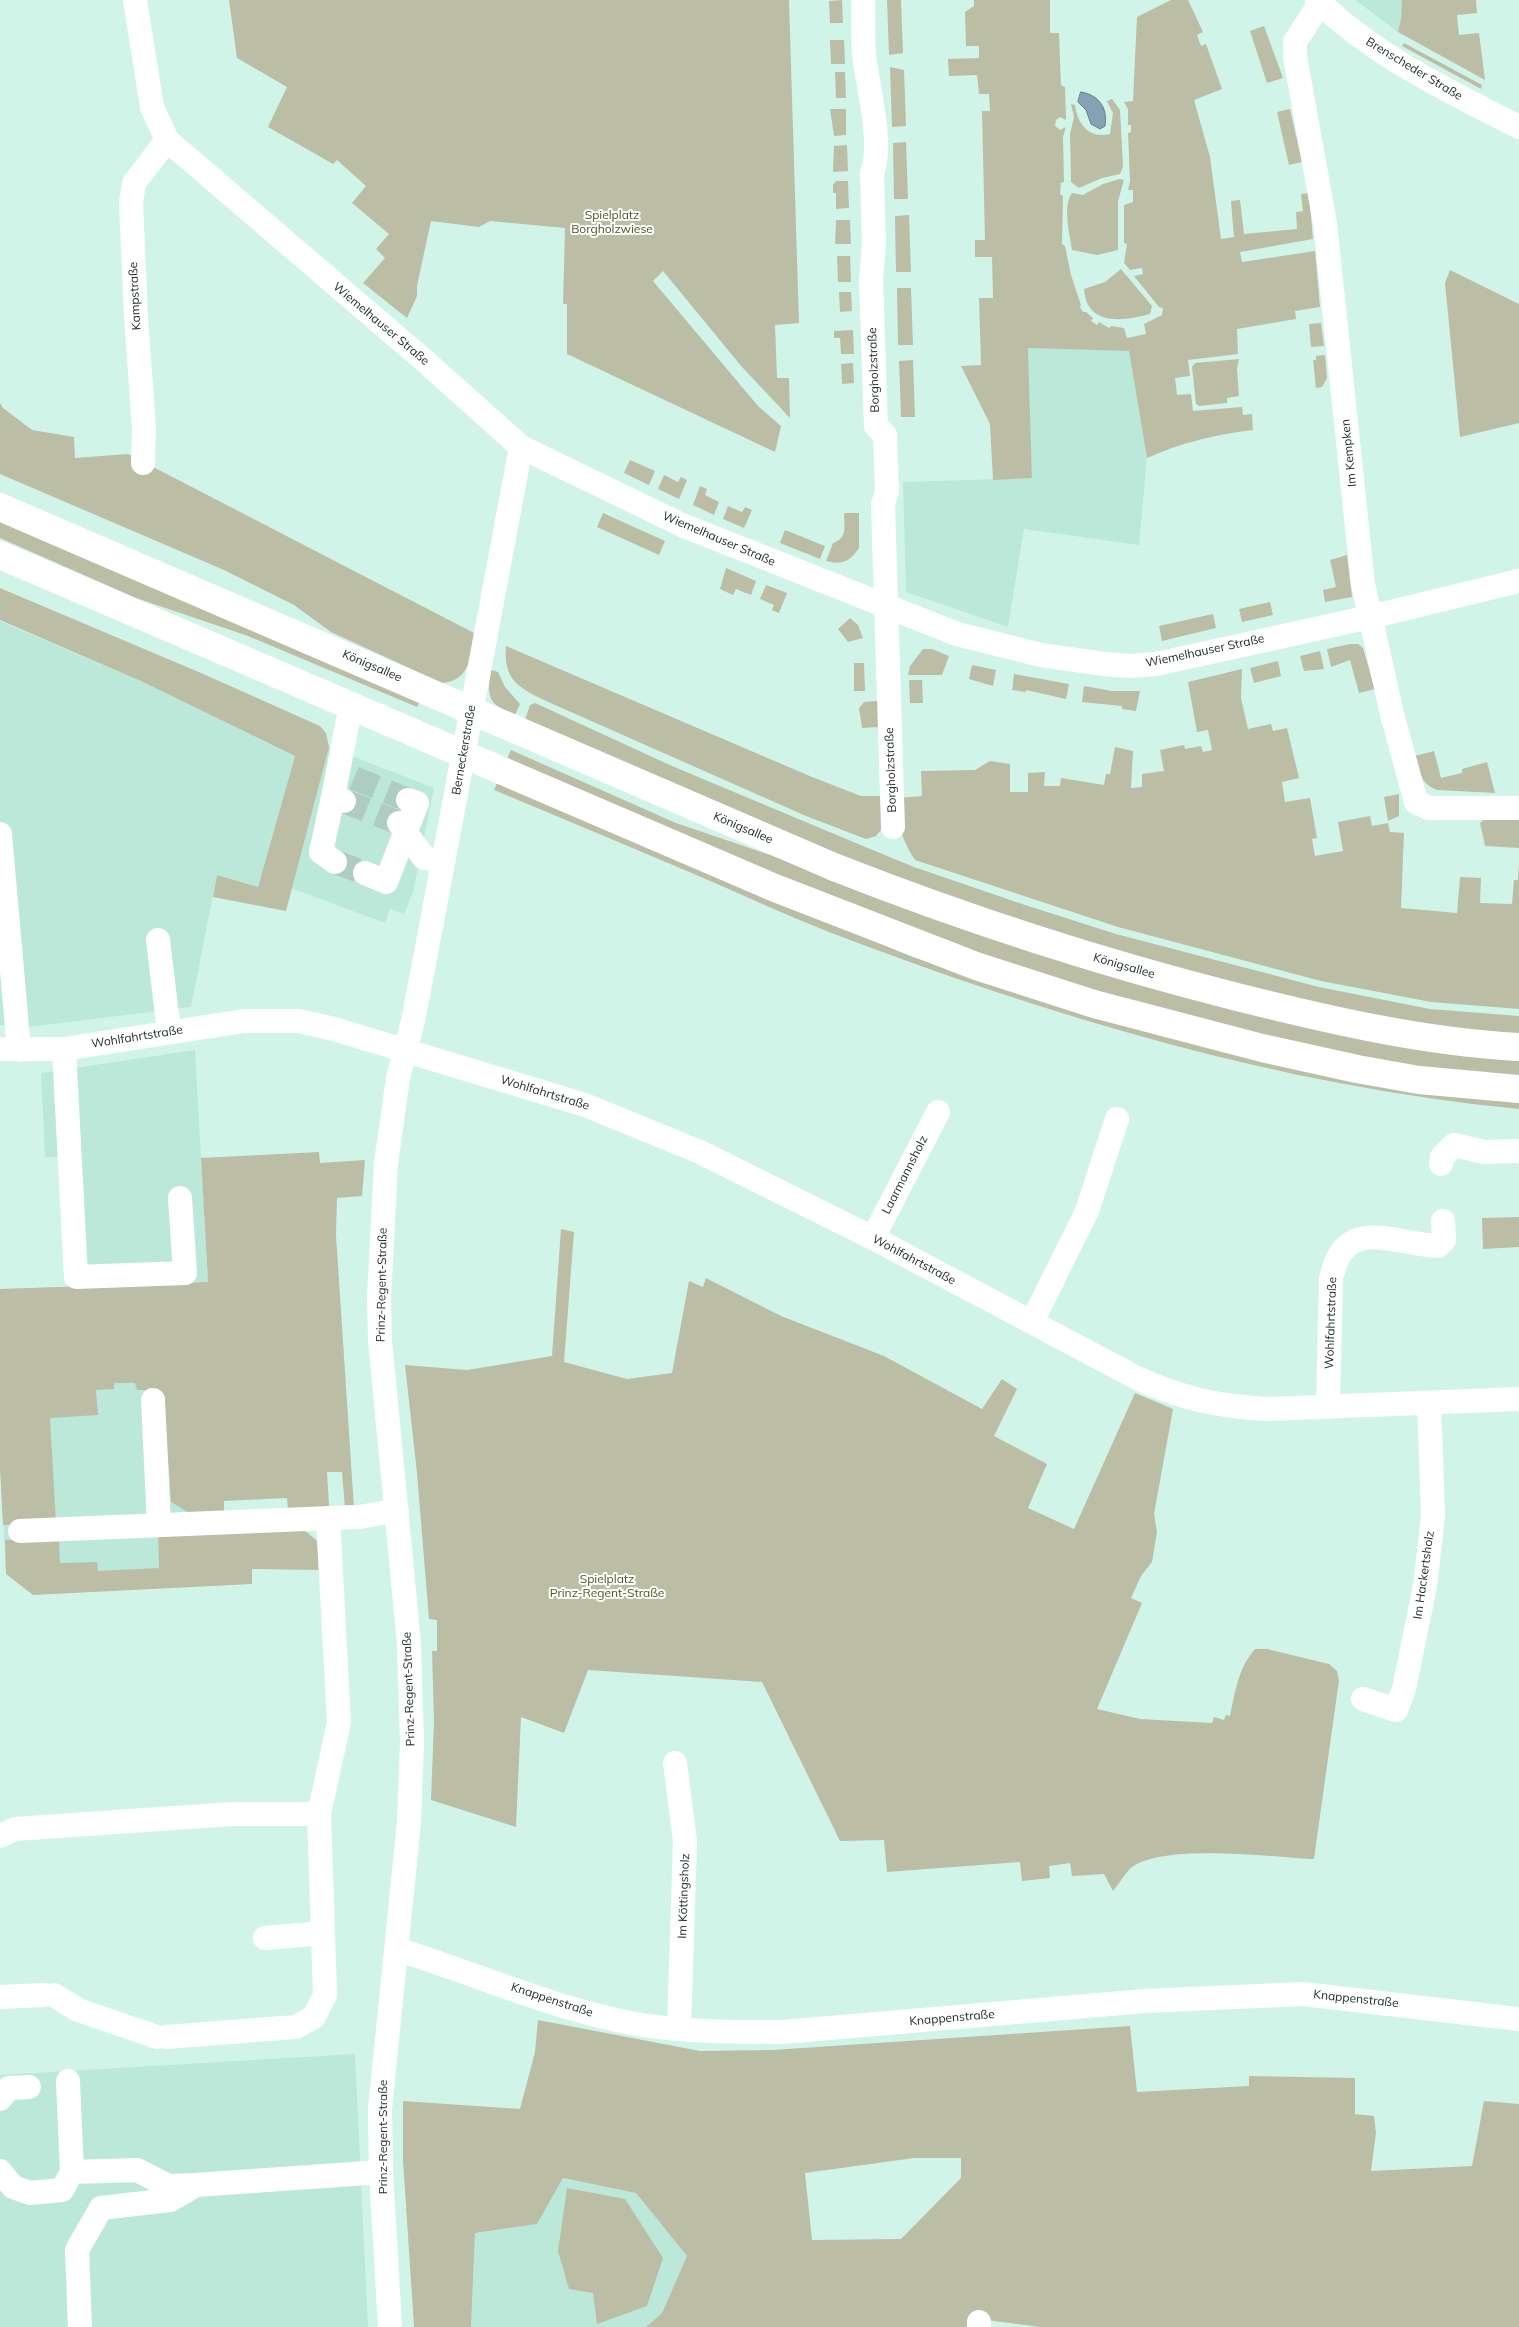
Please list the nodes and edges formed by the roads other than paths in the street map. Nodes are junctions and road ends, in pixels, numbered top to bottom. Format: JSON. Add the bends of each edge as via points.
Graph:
{"nodes":[{"id":1,"x":135,"y":0,"type":"edge"},
{"id":2,"x":863,"y":0,"type":"edge"},
{"id":3,"x":1319,"y":2,"type":"edge"},
{"id":4,"x":1519,"y":127,"type":"edge"},
{"id":5,"x":167,"y":140,"type":"junction"},
{"id":6,"x":521,"y":448,"type":"junction"},
{"id":7,"x":143,"y":463,"type":"dead end"},
{"id":8,"x":0,"y":508,"type":"edge"},
{"id":9,"x":0,"y":554,"type":"edge"},
{"id":10,"x":1519,"y":581,"type":"edge"},
{"id":11,"x":885,"y":606,"type":"junction"},
{"id":12,"x":1370,"y":617,"type":"junction"},
{"id":13,"x":352,"y":705,"type":"junction"},
{"id":14,"x":472,"y":709,"type":"junction"},
{"id":15,"x":463,"y":754,"type":"junction"},
{"id":16,"x":408,"y":800,"type":"dead end"},
{"id":17,"x":1519,"y":808,"type":"edge"},
{"id":18,"x":402,"y":827,"type":"junction"},
{"id":19,"x":894,"y":827,"type":"dead end"},
{"id":20,"x":0,"y":834,"type":"edge"},
{"id":21,"x":443,"y":861,"type":"junction"},
{"id":22,"x":335,"y":862,"type":"tunnel mouth"},
{"id":23,"x":365,"y":873,"type":"tunnel mouth"},
{"id":24,"x":158,"y":940,"type":"dead end"},
{"id":25,"x":169,"y":1032,"type":"junction"},
{"id":26,"x":1519,"y":1047,"type":"edge"},
{"id":27,"x":64,"y":1049,"type":"junction"},
{"id":28,"x":10,"y":1050,"type":"edge"},
{"id":29,"x":405,"y":1051,"type":"junction"},
{"id":30,"x":1519,"y":1090,"type":"edge"},
{"id":31,"x":938,"y":1112,"type":"dead end"},
{"id":32,"x":1117,"y":1119,"type":"dead end"},
{"id":33,"x":1519,"y":1151,"type":"edge"},
{"id":34,"x":1442,"y":1164,"type":"dead end"},
{"id":35,"x":180,"y":1198,"type":"dead end"},
{"id":36,"x":1442,"y":1221,"type":"dead end"},
{"id":37,"x":873,"y":1238,"type":"junction"},
{"id":38,"x":1032,"y":1322,"type":"junction"},
{"id":39,"x":1519,"y":1399,"type":"edge"},
{"id":40,"x":153,"y":1400,"type":"dead end"},
{"id":41,"x":1429,"y":1404,"type":"junction"},
{"id":42,"x":1328,"y":1407,"type":"junction"},
{"id":43,"x":397,"y":1510,"type":"junction"},
{"id":44,"x":328,"y":1518,"type":"junction"},
{"id":45,"x":159,"y":1525,"type":"junction"},
{"id":46,"x":20,"y":1531,"type":"dead end"},
{"id":47,"x":1364,"y":1699,"type":"dead end"},
{"id":48,"x":675,"y":1763,"type":"dead end"},
{"id":49,"x":319,"y":1814,"type":"junction"},
{"id":50,"x":0,"y":1836,"type":"edge"},
{"id":51,"x":323,"y":1933,"type":"junction"},
{"id":52,"x":265,"y":1938,"type":"dead end"},
{"id":53,"x":396,"y":1949,"type":"junction"},
{"id":54,"x":0,"y":1997,"type":"edge"},
{"id":55,"x":1519,"y":2019,"type":"edge"},
{"id":56,"x":679,"y":2029,"type":"junction"},
{"id":57,"x":68,"y":2081,"type":"dead end"},
{"id":58,"x":30,"y":2087,"type":"dead end"},
{"id":59,"x":0,"y":2099,"type":"edge"},
{"id":60,"x":0,"y":2171,"type":"edge"},
{"id":61,"x":72,"y":2172,"type":"junction"},
{"id":62,"x":381,"y":2172,"type":"junction"},
{"id":63,"x":196,"y":2185,"type":"junction"},
{"id":64,"x":80,"y":2327,"type":"edge"},
{"id":65,"x":390,"y":2327,"type":"edge"}],
"edges":[{"from":1,"to":5,"type":"street","name":"Wiemelhauser Straße","via":[[152,106]]},
{"from":2,"to":11,"type":"street","name":"Borgholzstraße","via":[[865,60],[873,104],[875,165],[872,173],[874,245],[871,280],[876,426],[885,435]]},
{"from":3,"to":4,"type":"street","name":"Brenscheder Straße","via":[[1375,48],[1433,84]]},
{"from":3,"to":12,"type":"street","name":"Im Kempken","via":[[1295,42],[1295,57],[1325,223],[1363,584]]},
{"from":5,"to":6,"type":"street","name":"Wiemelhauser Straße","via":[[426,362]]},
{"from":5,"to":7,"type":"street","name":"Kampstraße","via":[[134,183],[131,202],[144,428]]},
{"from":6,"to":11,"type":"street","name":"Wiemelhauser Straße","via":[[682,525]]},
{"from":6,"to":14,"type":"street","name":"Berneckerstraße"},
{"from":8,"to":14,"type":"main road","name":"Königsallee"},
{"from":9,"to":13,"type":"main road"},
{"from":10,"to":12,"type":"street","name":"Wiemelhauser Straße"},
{"from":11,"to":12,"type":"street","name":"Wiemelhauser Straße","via":[[996,646],[1130,666],[1156,664]]},
{"from":11,"to":19,"type":"street","name":"Borgholzstraße"},
{"from":12,"to":17,"type":"street","name":"Im Kempken","via":[[1416,802],[1429,808]]},
{"from":13,"to":15,"type":"main road"},
{"from":13,"to":22,"type":"street","via":[[346,775],[321,852]]},
{"from":14,"to":15,"type":"street","name":"Berneckerstraße"},
{"from":14,"to":26,"type":"main road","name":"Königsallee","via":[[834,867],[1038,941],[1194,986],[1330,1020],[1484,1045]]},
{"from":15,"to":21,"type":"street","name":"Berneckerstraße"},
{"from":15,"to":30,"type":"main road","via":[[792,895],[931,949],[1045,988],[1196,1031],[1357,1069],[1419,1080]]},
{"from":16,"to":18,"type":"street","via":[[417,803]]},
{"from":18,"to":21,"type":"street","via":[[424,858]]},
{"from":18,"to":23,"type":"street","via":[[386,882]]},
{"from":20,"to":28,"type":"street","name":"Wohlfahrtstraße"},
{"from":21,"to":29,"type":"street","name":"Berneckerstraße"},
{"from":24,"to":25,"type":"street"},
{"from":25,"to":27,"type":"street","name":"Wohlfahrtstraße"},
{"from":25,"to":29,"type":"street","name":"Wohlfahrtstraße","via":[[244,1021],[299,1021]]},
{"from":27,"to":28,"type":"street","name":"Wohlfahrtstraße"},
{"from":27,"to":35,"type":"street","via":[[76,1277],[184,1273]]},
{"from":29,"to":37,"type":"street","name":"Wohlfahrtstraße","via":[[626,1120],[741,1171]]},
{"from":29,"to":43,"type":"street","name":"Prinz-Regent-Straße","via":[[386,1163],[379,1298],[380,1340]]},
{"from":31,"to":37,"type":"street","name":"Laarmannsholz"},
{"from":32,"to":38,"type":"street","via":[[1087,1211]]},
{"from":33,"to":34,"type":"street","via":[[1484,1152],[1454,1145],[1442,1157]]},
{"from":36,"to":42,"type":"street","name":"Wohlfahrtstraße","via":[[1444,1240],[1438,1246],[1373,1237],[1358,1239],[1344,1247],[1335,1261],[1331,1279]]},
{"from":37,"to":38,"type":"street","name":"Wohlfahrtstraße"},
{"from":38,"to":42,"type":"street","name":"Wohlfahrtstraße","via":[[1137,1378],[1181,1397],[1235,1408]]},
{"from":39,"to":41,"type":"street","name":"Wohlfahrtstraße"},
{"from":40,"to":45,"type":"street"},
{"from":41,"to":42,"type":"street","name":"Wohlfahrtstraße"},
{"from":41,"to":47,"type":"street","name":"Im Hackertsholz","via":[[1433,1514],[1425,1586],[1404,1689],[1396,1710]]},
{"from":43,"to":44,"type":"street"},
{"from":43,"to":53,"type":"street","name":"Prinz-Regent-Straße","via":[[412,1744],[409,1822]]},
{"from":44,"to":45,"type":"street"},
{"from":44,"to":49,"type":"street","via":[[339,1722]]},
{"from":45,"to":46,"type":"street"},
{"from":48,"to":56,"type":"street","name":"Im Köttingsholz","via":[[686,1841]]},
{"from":49,"to":50,"type":"street","via":[[222,1815],[15,1829]]},
{"from":49,"to":51,"type":"street"},
{"from":51,"to":52,"type":"street"},
{"from":51,"to":54,"type":"street","via":[[325,1996],[314,2017],[296,2027],[161,2037],[78,2010],[49,1995]]},
{"from":53,"to":56,"type":"street","name":"Knappenstraße","via":[[562,2004],[641,2024]]},
{"from":53,"to":62,"type":"street","name":"Prinz-Regent-Straße","via":[[381,2090]]},
{"from":55,"to":56,"type":"street","name":"Knappenstraße","via":[[1303,1994],[1145,2002],[782,2032]]},
{"from":57,"to":61,"type":"street"},
{"from":58,"to":59,"type":"street","via":[[9,2088]]},
{"from":60,"to":61,"type":"street","via":[[13,2187],[30,2193],[62,2190]]},
{"from":61,"to":63,"type":"street","via":[[137,2170],[168,2186]]},
{"from":62,"to":63,"type":"street"},
{"from":62,"to":65,"type":"street","name":"Prinz-Regent-Straße"},
{"from":63,"to":64,"type":"street","via":[[170,2200],[101,2208],[77,2250]]}]}
